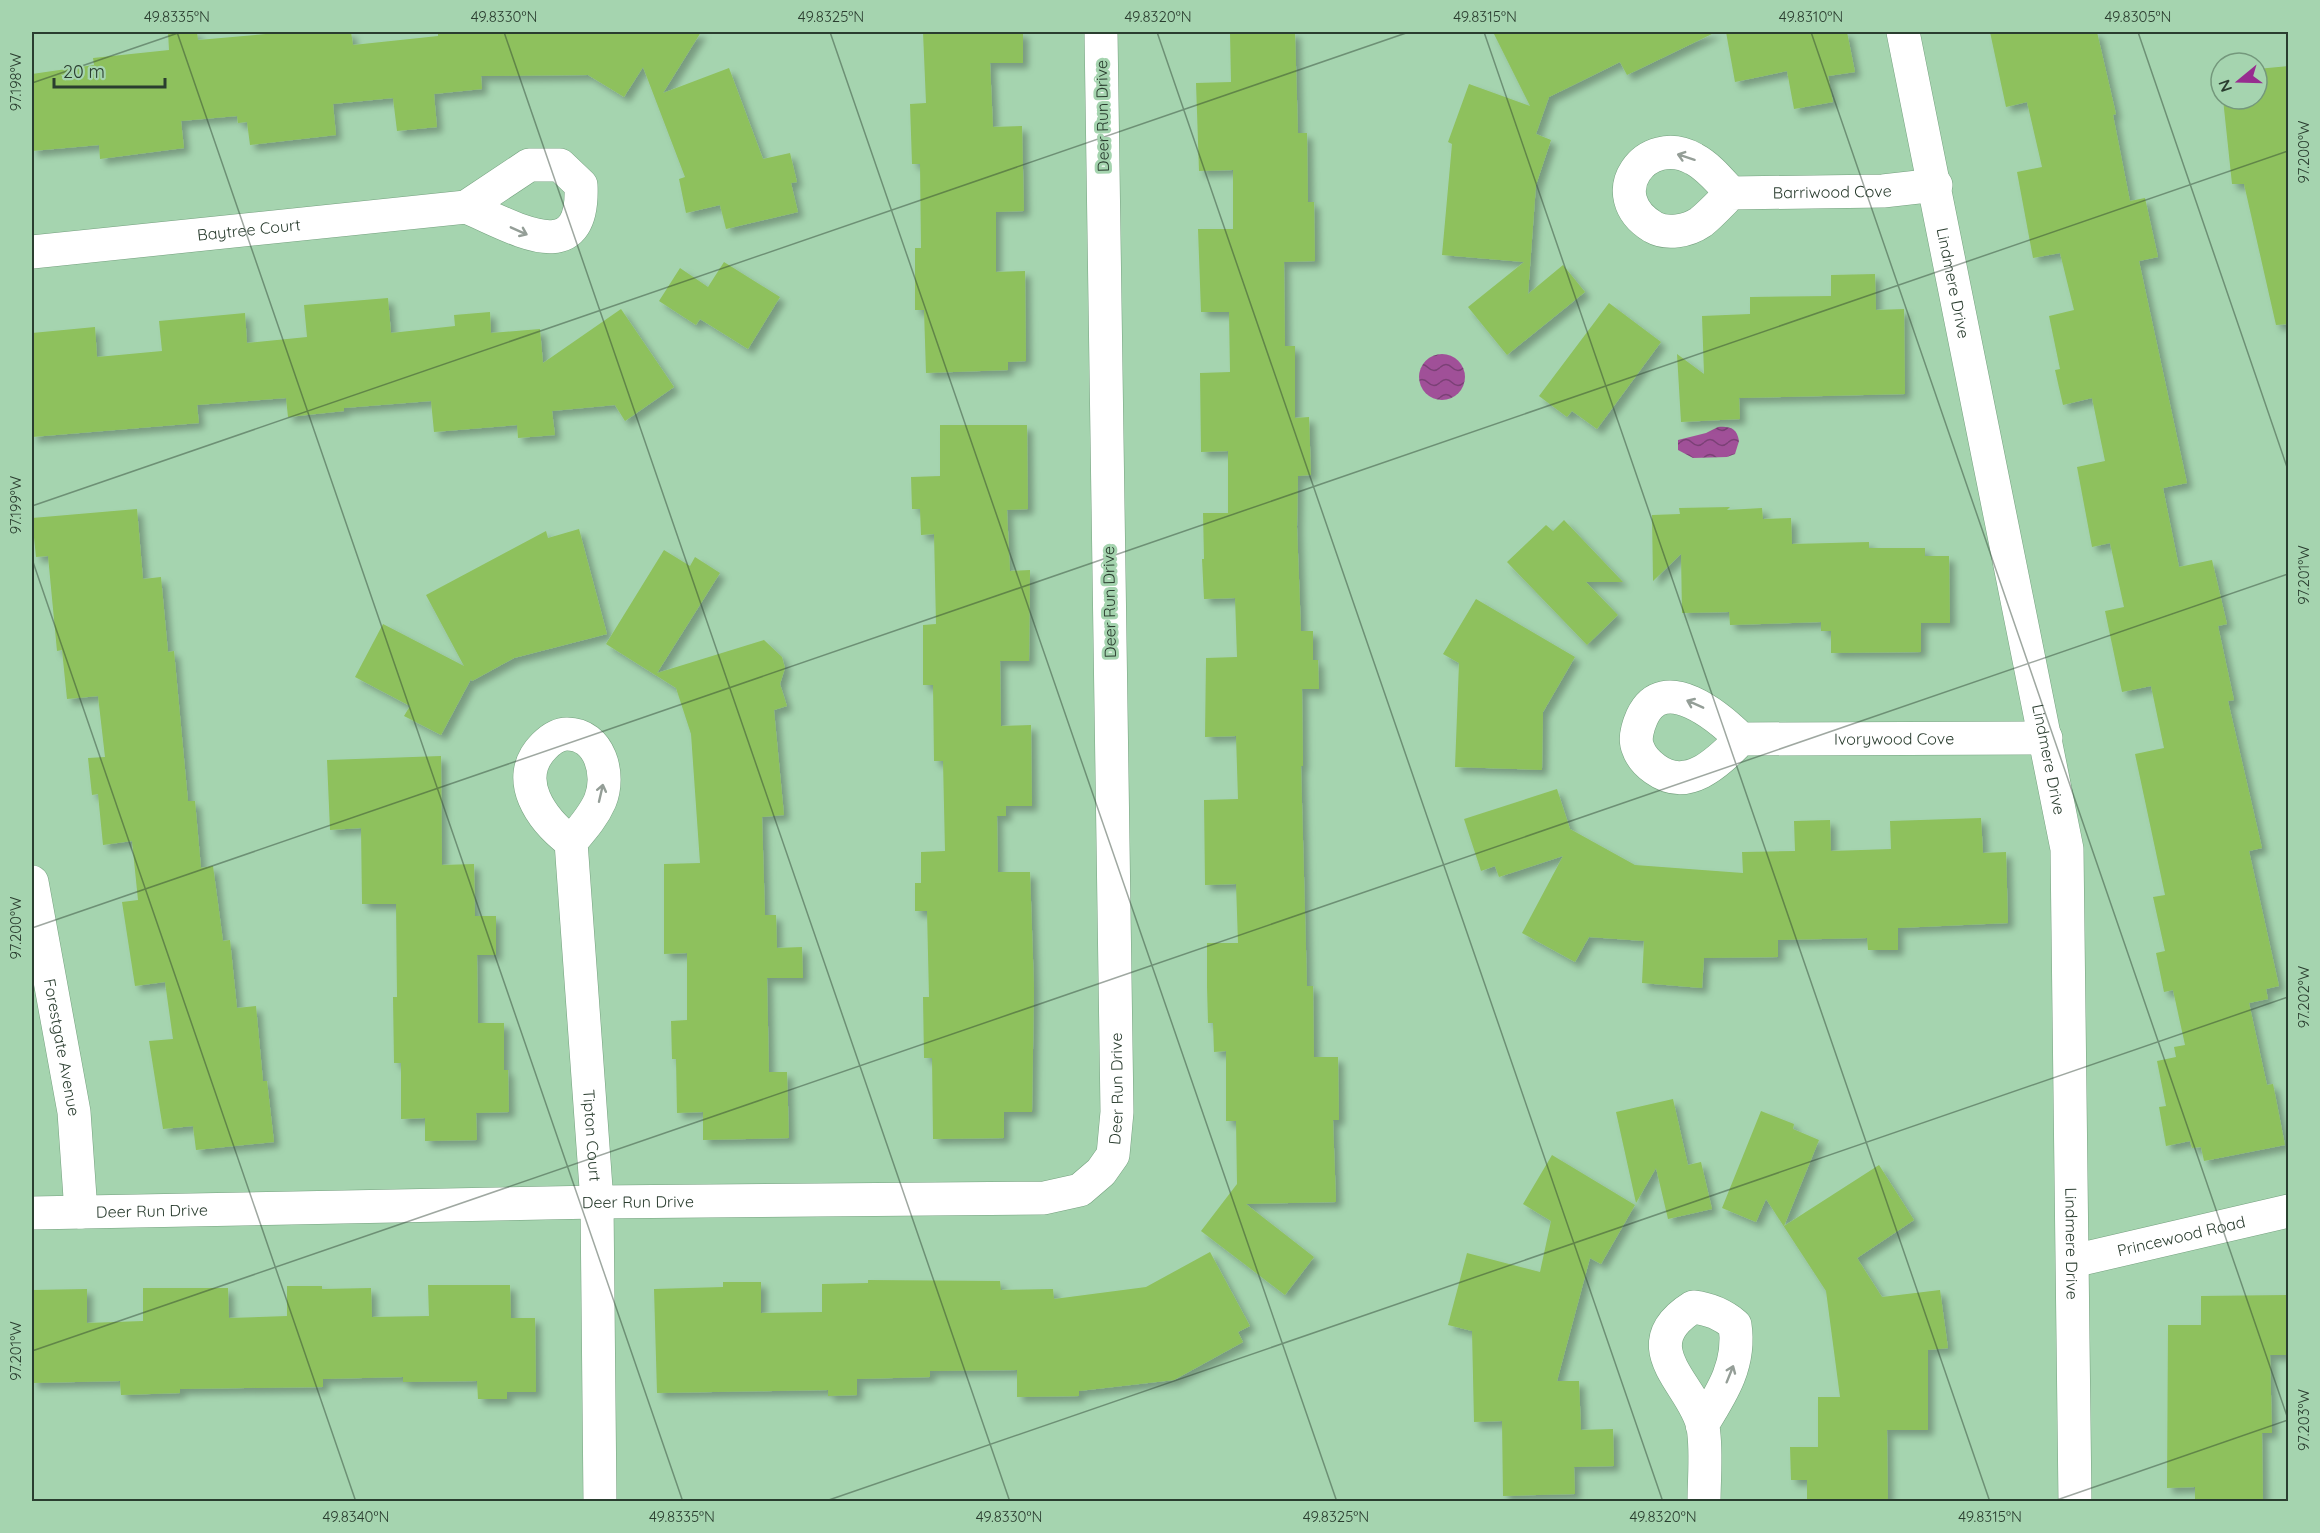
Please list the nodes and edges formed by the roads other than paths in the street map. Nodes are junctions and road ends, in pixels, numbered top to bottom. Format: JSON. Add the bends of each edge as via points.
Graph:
{"nodes":[{"id":1,"x":1101,"y":32,"type":"edge"},
{"id":2,"x":1903,"y":32,"type":"edge"},
{"id":3,"x":1936,"y":185,"type":"junction"},
{"id":4,"x":1731,"y":193,"type":"dead end"},
{"id":5,"x":466,"y":207,"type":"dead end"},
{"id":6,"x":32,"y":252,"type":"edge"},
{"id":7,"x":2046,"y":738,"type":"junction"},
{"id":8,"x":1741,"y":739,"type":"dead end"},
{"id":9,"x":571,"y":842,"type":"dead end"},
{"id":10,"x":32,"y":882,"type":"edge"},
{"id":11,"x":597,"y":1202,"type":"junction"},
{"id":12,"x":2289,"y":1211,"type":"edge"},
{"id":13,"x":81,"y":1212,"type":"junction"},
{"id":14,"x":32,"y":1213,"type":"edge"},
{"id":15,"x":2073,"y":1261,"type":"junction"},
{"id":16,"x":1702,"y":1425,"type":"dead end"},
{"id":17,"x":600,"y":1502,"type":"edge"},
{"id":18,"x":1704,"y":1502,"type":"edge"},
{"id":19,"x":2075,"y":1502,"type":"edge"}],
"edges":[{"from":1,"to":11,"type":"street","name":"Deer Run Drive","via":[[1117,1112],[1113,1155],[1080,1190],[1044,1198]]},
{"from":2,"to":3,"type":"street","name":"Lindmere Drive"},
{"from":3,"to":4,"type":"street","name":"Barriwood Cove","via":[[1883,191]]},
{"from":3,"to":7,"type":"street","name":"Lindmere Drive"},
{"from":5,"to":6,"type":"street","name":"Baytree Court"},
{"from":7,"to":8,"type":"street","name":"Ivorywood Cove"},
{"from":7,"to":15,"type":"street","name":"Lindmere Drive","via":[[2067,849]]},
{"from":9,"to":11,"type":"street","name":"Tipton Court"},
{"from":10,"to":13,"type":"street","name":"Forestgate Avenue","via":[[74,1112]]},
{"from":11,"to":13,"type":"street","name":"Deer Run Drive"},
{"from":11,"to":17,"type":"street","name":"Tipton Court"},
{"from":12,"to":15,"type":"street","name":"Princewood Road"},
{"from":13,"to":14,"type":"street","name":"Deer Run Drive"},
{"from":15,"to":19,"type":"street","name":"Lindmere Drive"},
{"from":16,"to":18,"type":"street"}]}
